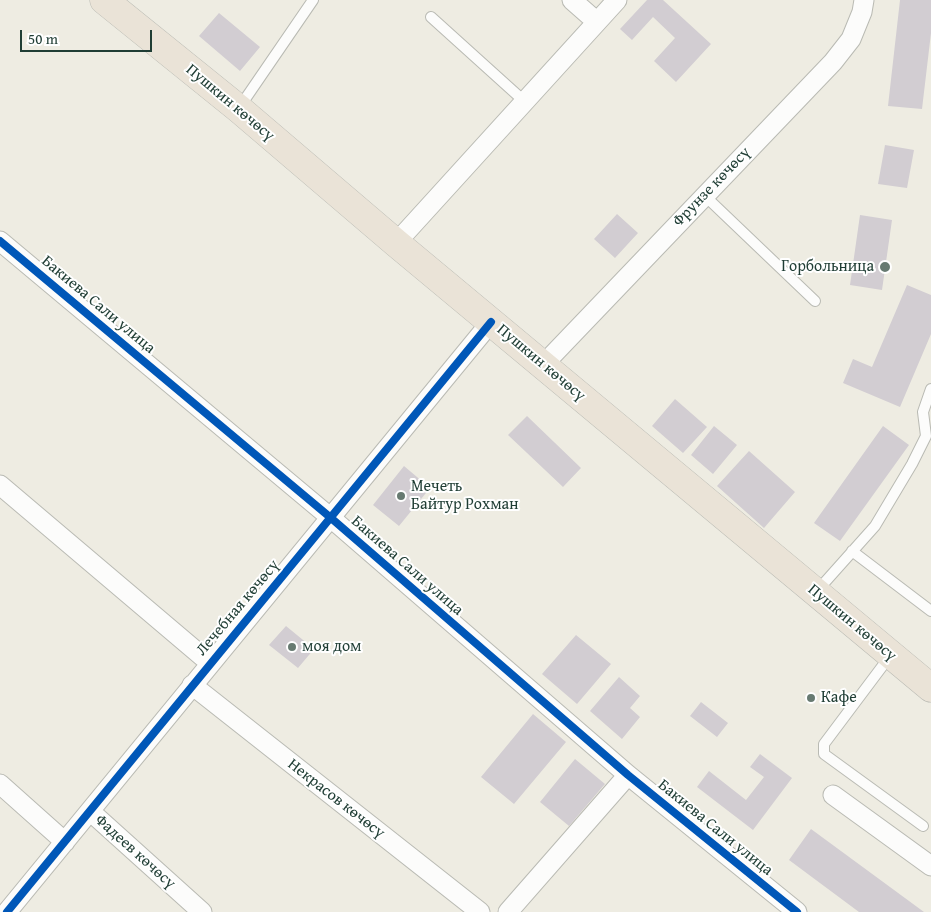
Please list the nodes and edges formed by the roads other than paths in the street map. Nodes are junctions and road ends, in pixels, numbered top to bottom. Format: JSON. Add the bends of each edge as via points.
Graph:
{"nodes":[{"id":1,"x":104,"y":0,"type":"edge"},
{"id":2,"x":313,"y":0,"type":"edge"},
{"id":3,"x":572,"y":0,"type":"edge"},
{"id":4,"x":618,"y":0,"type":"edge"},
{"id":5,"x":859,"y":4,"type":"edge"},
{"id":6,"x":431,"y":17,"type":"dead end"},
{"id":7,"x":597,"y":22,"type":"junction"},
{"id":8,"x":524,"y":101,"type":"junction"},
{"id":9,"x":238,"y":109,"type":"junction"},
{"id":10,"x":704,"y":195,"type":"junction"},
{"id":11,"x":0,"y":241,"type":"edge"},
{"id":12,"x":396,"y":244,"type":"junction"},
{"id":13,"x":814,"y":301,"type":"dead end"},
{"id":14,"x":491,"y":322,"type":"junction"},
{"id":15,"x":542,"y":365,"type":"junction"},
{"id":16,"x":931,"y":389,"type":"edge"},
{"id":17,"x":0,"y":485,"type":"edge"},
{"id":18,"x":331,"y":518,"type":"junction"},
{"id":19,"x":852,"y":551,"type":"junction"},
{"id":20,"x":815,"y":592,"type":"junction"},
{"id":21,"x":931,"y":611,"type":"edge"},
{"id":22,"x":890,"y":655,"type":"junction"},
{"id":23,"x":210,"y":663,"type":"junction"},
{"id":24,"x":192,"y":686,"type":"junction"},
{"id":25,"x":931,"y":688,"type":"edge"},
{"id":26,"x":628,"y":775,"type":"junction"},
{"id":27,"x":0,"y":784,"type":"edge"},
{"id":28,"x":833,"y":795,"type":"dead end"},
{"id":29,"x":90,"y":812,"type":"junction"},
{"id":30,"x":923,"y":826,"type":"dead end"},
{"id":31,"x":66,"y":842,"type":"junction"},
{"id":32,"x":931,"y":866,"type":"edge"},
{"id":33,"x":7,"y":912,"type":"edge"},
{"id":34,"x":202,"y":912,"type":"edge"},
{"id":35,"x":480,"y":912,"type":"edge"},
{"id":36,"x":508,"y":912,"type":"edge"},
{"id":37,"x":797,"y":912,"type":"edge"}],
"edges":[{"from":1,"to":9,"type":"highway","name":"Пушкин көчөсү"},
{"from":2,"to":9,"type":"lane"},
{"from":3,"to":7,"type":"street"},
{"from":4,"to":7,"type":"street"},
{"from":5,"to":10,"type":"street","name":"Фрунзе көчөсү","via":[[852,39]]},
{"from":6,"to":8,"type":"lane"},
{"from":7,"to":8,"type":"street"},
{"from":8,"to":12,"type":"street"},
{"from":9,"to":12,"type":"highway","name":"Пушкин көчөсү"},
{"from":10,"to":13,"type":"lane"},
{"from":10,"to":15,"type":"street","name":"Фрунзе көчөсү"},
{"from":11,"to":18,"type":"street","name":"Бакиева Сали улица"},
{"from":12,"to":14,"type":"highway","name":"Пушкин көчөсү"},
{"from":14,"to":15,"type":"highway","name":"Пушкин көчөсү"},
{"from":14,"to":18,"type":"street","name":"Лечебная көчөсү"},
{"from":15,"to":20,"type":"highway","name":"Пушкин көчөсү"},
{"from":16,"to":19,"type":"lane","via":[[923,412],[926,436],[875,526]]},
{"from":17,"to":23,"type":"street"},
{"from":18,"to":23,"type":"street","name":"Лечебная көчөсү"},
{"from":18,"to":26,"type":"street","name":"Бакиева Сали улица"},
{"from":19,"to":20,"type":"lane"},
{"from":19,"to":21,"type":"lane"},
{"from":20,"to":22,"type":"highway","name":"Пушкин көчөсү"},
{"from":22,"to":25,"type":"highway","name":"Пушкин көчөсү"},
{"from":22,"to":30,"type":"lane","via":[[824,744],[824,754]]},
{"from":23,"to":24,"type":"street","name":"Лечебная көчөсү"},
{"from":24,"to":29,"type":"street","name":"Лечебная көчөсү"},
{"from":24,"to":35,"type":"street","name":"Некрасов көчөсү"},
{"from":26,"to":36,"type":"street"},
{"from":26,"to":37,"type":"street","name":"Бакиева Сали улица"},
{"from":27,"to":31,"type":"street"},
{"from":28,"to":32,"type":"street"},
{"from":29,"to":31,"type":"street","name":"Лечебная көчөсү"},
{"from":29,"to":34,"type":"street","name":"Фадеев көчөсү"},
{"from":31,"to":33,"type":"street","name":"Лечебная көчөсү"}]}
